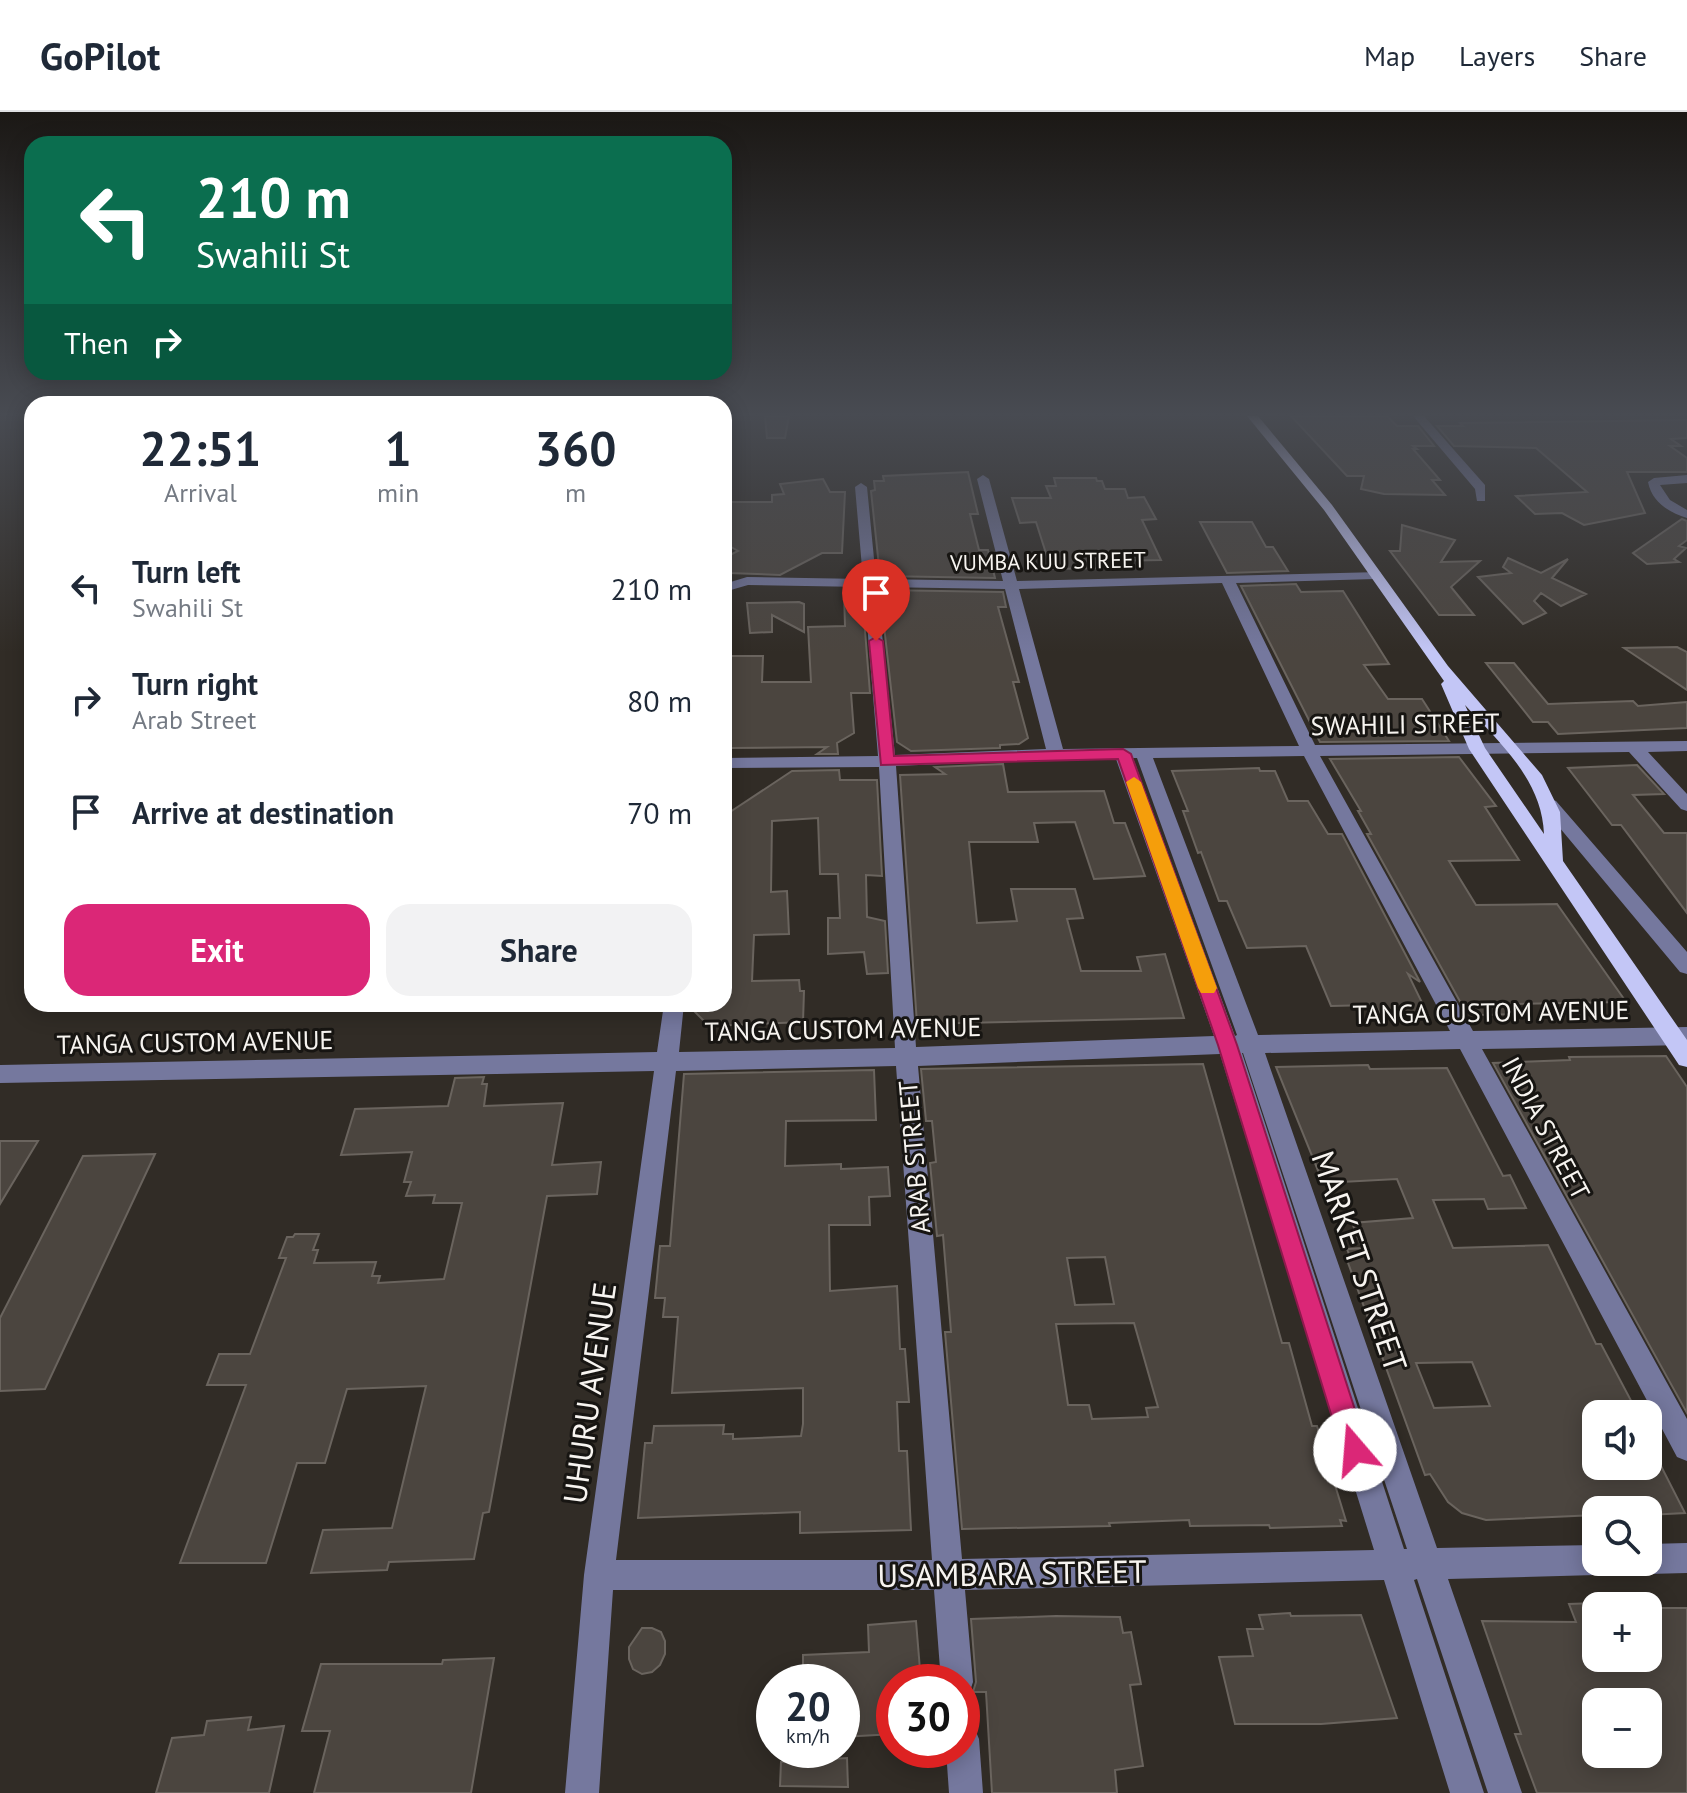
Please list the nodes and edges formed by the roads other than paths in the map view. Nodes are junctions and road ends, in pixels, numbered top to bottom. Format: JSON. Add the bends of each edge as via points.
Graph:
{"nodes":[{"id":1,"x":862,"y":494,"type":"edge"},
{"id":2,"x":987,"y":494,"type":"edge"},
{"id":3,"x":1316,"y":494,"type":"edge"},
{"id":4,"x":1481,"y":494,"type":"edge"},
{"id":5,"x":1659,"y":494,"type":"edge"},
{"id":6,"x":1481,"y":498,"type":"dead end"},
{"id":7,"x":1687,"y":514,"type":"edge"},
{"id":8,"x":1375,"y":575,"type":"junction"},
{"id":9,"x":1227,"y":579,"type":"junction"},
{"id":10,"x":871,"y":582,"type":"junction"},
{"id":11,"x":1013,"y":585,"type":"junction"},
{"id":12,"x":732,"y":586,"type":"edge"},
{"id":13,"x":1445,"y":673,"type":"junction"},
{"id":14,"x":1687,"y":746,"type":"edge"},
{"id":15,"x":1513,"y":747,"type":"junction"},
{"id":16,"x":1634,"y":747,"type":"junction"},
{"id":17,"x":1477,"y":749,"type":"junction"},
{"id":18,"x":1310,"y":752,"type":"junction"},
{"id":19,"x":1056,"y":754,"type":"junction"},
{"id":20,"x":1133,"y":754,"type":"junction"},
{"id":21,"x":887,"y":761,"type":"junction"},
{"id":22,"x":732,"y":763,"type":"edge"},
{"id":23,"x":1550,"y":805,"type":"junction"},
{"id":24,"x":1687,"y":805,"type":"edge"},
{"id":25,"x":1554,"y":863,"type":"junction"},
{"id":26,"x":1687,"y":966,"type":"edge"},
{"id":27,"x":673,"y":1012,"type":"edge"},
{"id":28,"x":1679,"y":1036,"type":"edge"},
{"id":29,"x":1467,"y":1040,"type":"junction"},
{"id":30,"x":1240,"y":1044,"type":"junction"},
{"id":31,"x":906,"y":1057,"type":"junction"},
{"id":32,"x":1687,"y":1058,"type":"edge"},
{"id":33,"x":667,"y":1062,"type":"junction"},
{"id":34,"x":0,"y":1074,"type":"edge"},
{"id":35,"x":1687,"y":1447,"type":"edge"},
{"id":36,"x":1687,"y":1558,"type":"edge"},
{"id":37,"x":1662,"y":1559,"type":"edge"},
{"id":38,"x":1582,"y":1560,"type":"edge"},
{"id":39,"x":1426,"y":1565,"type":"junction"},
{"id":40,"x":1392,"y":1566,"type":"junction"},
{"id":41,"x":599,"y":1575,"type":"junction"},
{"id":42,"x":949,"y":1575,"type":"junction"},
{"id":43,"x":956,"y":1664,"type":"edge"},
{"id":44,"x":964,"y":1768,"type":"edge"},
{"id":45,"x":582,"y":1793,"type":"edge"},
{"id":46,"x":966,"y":1793,"type":"edge"},
{"id":47,"x":1467,"y":1793,"type":"edge"},
{"id":48,"x":1505,"y":1793,"type":"edge"}],
"edges":[{"from":1,"to":10,"type":"street","name":"ARAB STREET"},
{"from":2,"to":11,"type":"street"},
{"from":3,"to":8,"type":"main road"},
{"from":4,"to":6,"type":"street"},
{"from":5,"to":7,"type":"street"},
{"from":8,"to":9,"type":"street","name":"VUMBA KUU STREET"},
{"from":8,"to":13,"type":"main road"},
{"from":9,"to":11,"type":"street","name":"VUMBA KUU STREET"},
{"from":9,"to":18,"type":"street","name":"INDIA STREET"},
{"from":10,"to":11,"type":"street","name":"VUMBA KUU STREET"},
{"from":10,"to":12,"type":"street","name":"VUMBA KUU STREET","via":[[747,581]]},
{"from":10,"to":21,"type":"street","name":"ARAB STREET"},
{"from":11,"to":19,"type":"street"},
{"from":13,"to":15,"type":"main road"},
{"from":13,"to":17,"type":"main road"},
{"from":14,"to":16,"type":"street","name":"SWAHILI STREET"},
{"from":15,"to":16,"type":"street","name":"SWAHILI STREET"},
{"from":15,"to":17,"type":"street","name":"SWAHILI STREET"},
{"from":15,"to":23,"type":"main road"},
{"from":16,"to":24,"type":"street"},
{"from":17,"to":18,"type":"street","name":"SWAHILI STREET"},
{"from":17,"to":25,"type":"main road"},
{"from":18,"to":20,"type":"street","name":"SWAHILI STREET"},
{"from":18,"to":29,"type":"street","name":"INDIA STREET"},
{"from":19,"to":20,"type":"street","name":"SWAHILI STREET"},
{"from":19,"to":21,"type":"street","name":"SWAHILI STREET"},
{"from":20,"to":30,"type":"street","name":"MARKET STREET"},
{"from":21,"to":22,"type":"street","name":"SWAHILI STREET"},
{"from":21,"to":31,"type":"street","name":"ARAB STREET"},
{"from":23,"to":25,"type":"main road"},
{"from":23,"to":26,"type":"street"},
{"from":25,"to":28,"type":"main road"},
{"from":27,"to":33,"type":"street","name":"UHURU AVENUE"},
{"from":28,"to":29,"type":"street","name":"TANGA CUSTOM AVENUE"},
{"from":28,"to":32,"type":"main road"},
{"from":29,"to":30,"type":"street","name":"TANGA CUSTOM AVENUE"},
{"from":29,"to":35,"type":"street","name":"INDIA STREET"},
{"from":30,"to":31,"type":"street","name":"TANGA CUSTOM AVENUE"},
{"from":30,"to":39,"type":"street","name":"MARKET STREET"},
{"from":30,"to":40,"type":"street","name":"MARKET STREET"},
{"from":31,"to":33,"type":"street","name":"TANGA CUSTOM AVENUE"},
{"from":31,"to":42,"type":"street","name":"ARAB STREET"},
{"from":33,"to":34,"type":"street","name":"TANGA CUSTOM AVENUE"},
{"from":33,"to":41,"type":"street","name":"UHURU AVENUE"},
{"from":36,"to":37,"type":"street"},
{"from":38,"to":39,"type":"street","name":"USAMBARA STREET"},
{"from":39,"to":40,"type":"street","name":"USAMBARA STREET"},
{"from":39,"to":48,"type":"street","name":"MARKET STREET"},
{"from":40,"to":42,"type":"street","name":"USAMBARA STREET"},
{"from":40,"to":47,"type":"street","name":"MARKET STREET"},
{"from":41,"to":42,"type":"street","name":"USAMBARA STREET"},
{"from":41,"to":45,"type":"street","name":"UHURU AVENUE"},
{"from":42,"to":43,"type":"street","name":"ARAB STREET"},
{"from":44,"to":46,"type":"street"}]}
